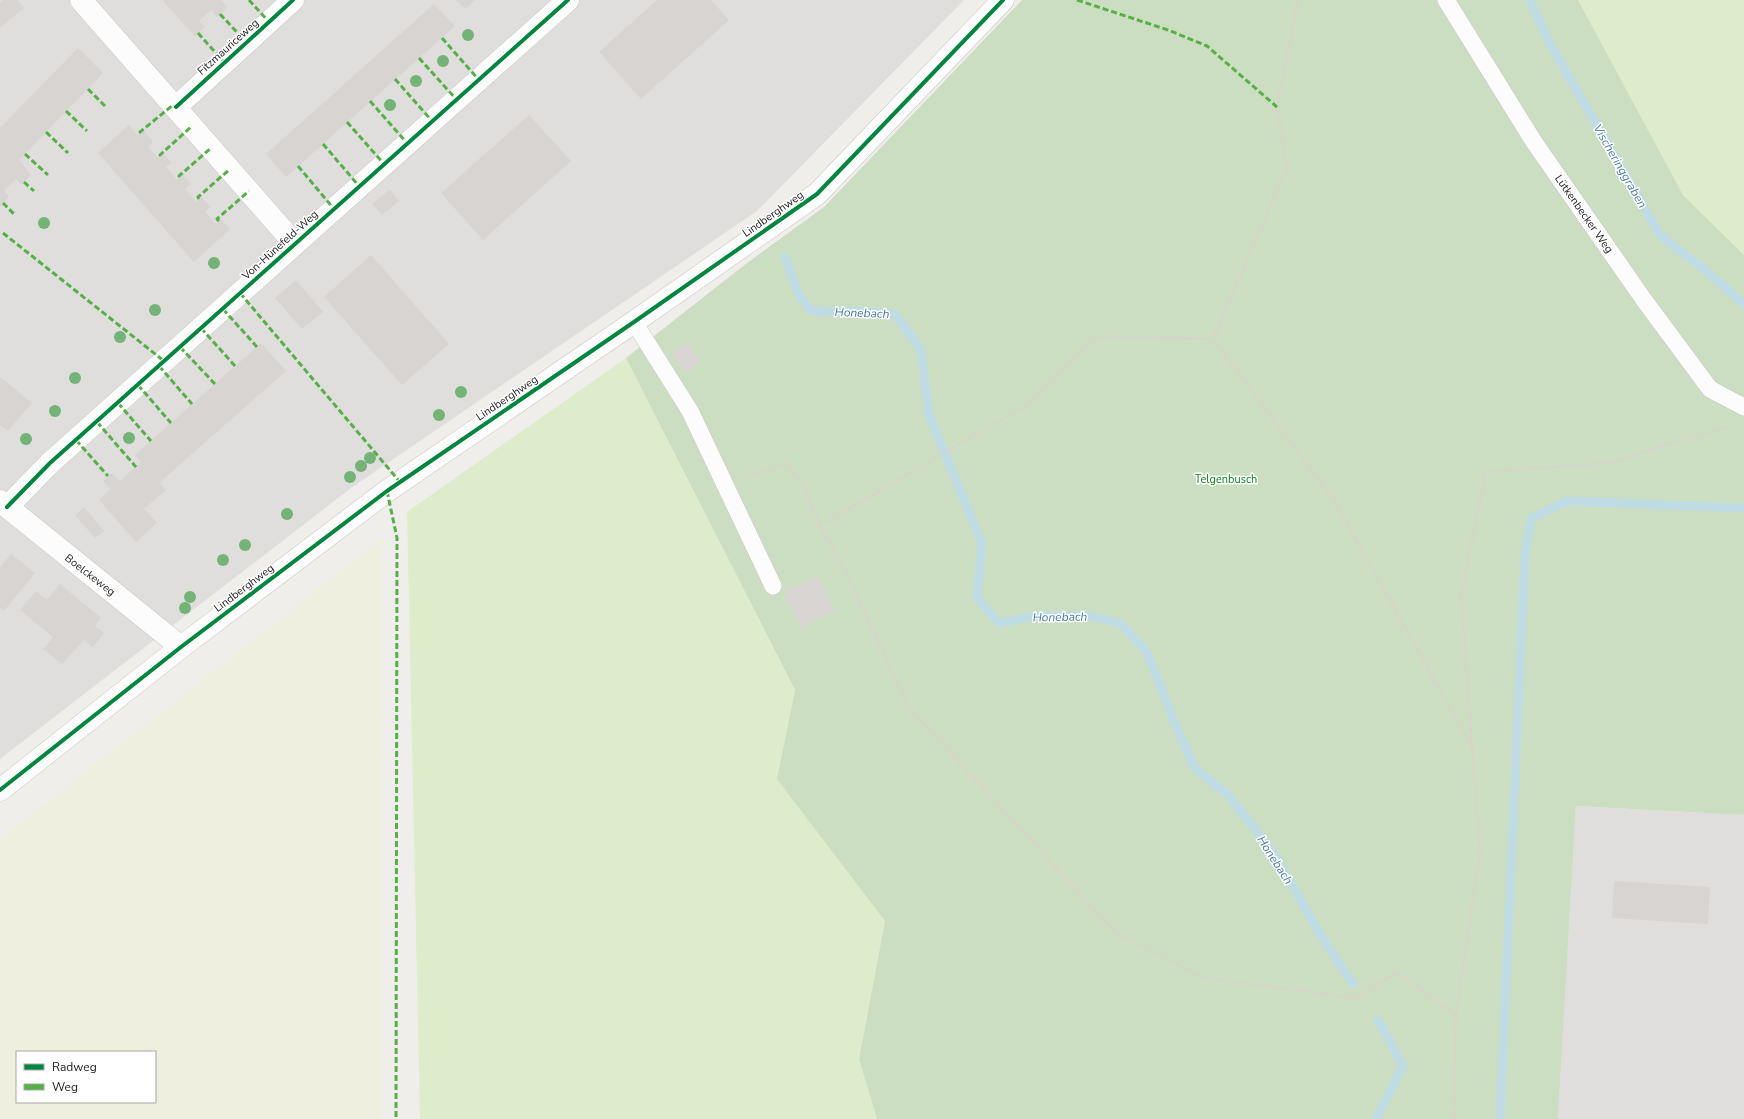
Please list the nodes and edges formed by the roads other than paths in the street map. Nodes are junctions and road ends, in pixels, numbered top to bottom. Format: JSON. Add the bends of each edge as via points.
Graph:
{"nodes":[{"id":1,"x":81,"y":0,"type":"edge"},
{"id":2,"x":293,"y":0,"type":"edge"},
{"id":3,"x":568,"y":0,"type":"edge"},
{"id":4,"x":1003,"y":0,"type":"edge"},
{"id":5,"x":1446,"y":0,"type":"edge"},
{"id":6,"x":176,"y":107,"type":"junction"},
{"id":7,"x":295,"y":244,"type":"junction"},
{"id":8,"x":634,"y":322,"type":"junction"},
{"id":9,"x":1744,"y":407,"type":"edge"},
{"id":10,"x":4,"y":504,"type":"edge"},
{"id":11,"x":773,"y":586,"type":"dead end"},
{"id":12,"x":181,"y":647,"type":"junction"},
{"id":13,"x":0,"y":790,"type":"edge"}],
"edges":[{"from":1,"to":6,"type":"street"},
{"from":2,"to":6,"type":"street","name":"Fitzmauriceweg"},
{"from":3,"to":7,"type":"street","name":"Von-Hünefeld-Weg"},
{"from":4,"to":8,"type":"street","name":"Lindberghweg","via":[[817,194]]},
{"from":5,"to":9,"type":"lane","name":"Lütkenbecker Weg","via":[[1534,142],[1644,300],[1710,389]]},
{"from":6,"to":7,"type":"street"},
{"from":7,"to":10,"type":"street","name":"Von-Hünefeld-Weg"},
{"from":8,"to":11,"type":"lane","via":[[690,411]]},
{"from":8,"to":12,"type":"street","name":"Lindberghweg","via":[[387,491]]},
{"from":10,"to":12,"type":"street","name":"Boelckeweg"},
{"from":12,"to":13,"type":"street","name":"Lindberghweg"}]}
